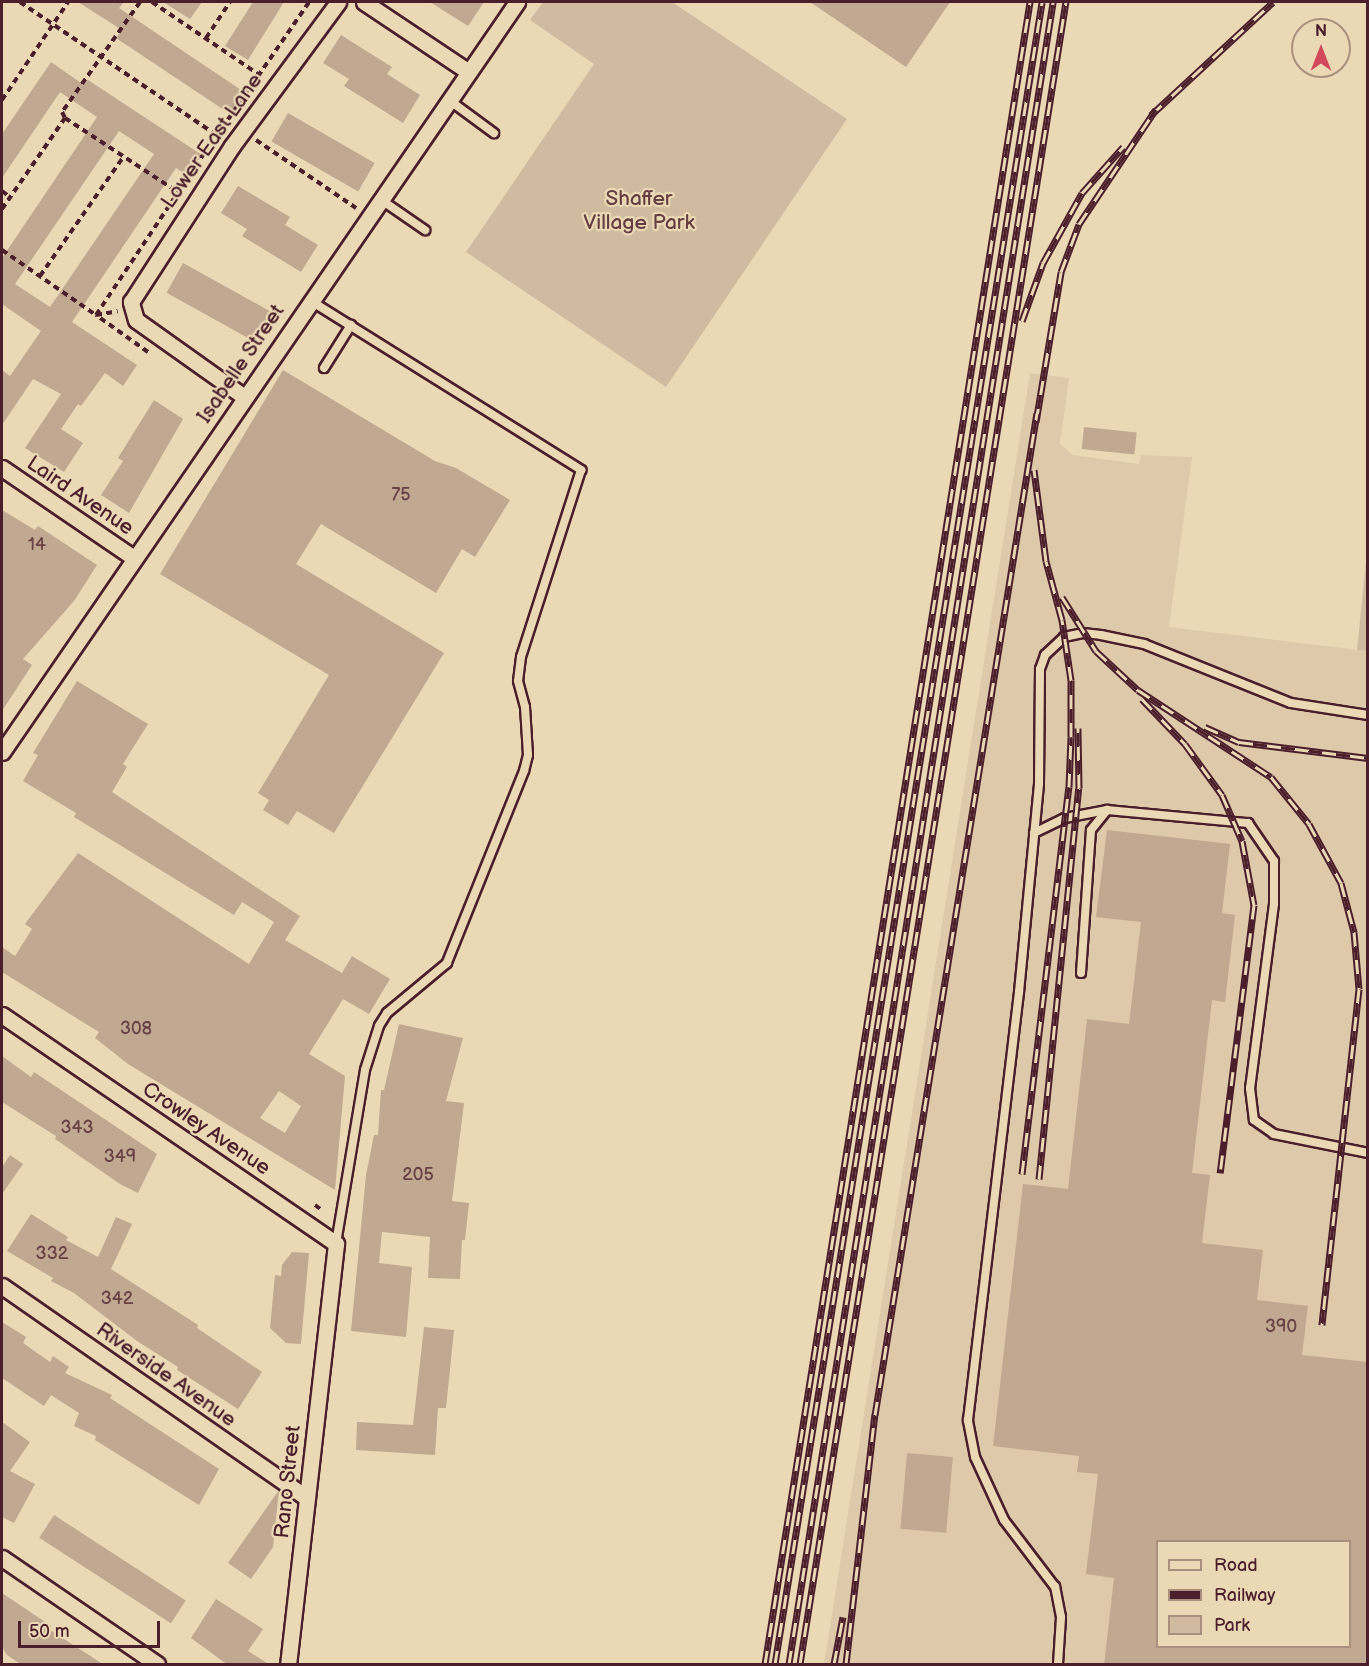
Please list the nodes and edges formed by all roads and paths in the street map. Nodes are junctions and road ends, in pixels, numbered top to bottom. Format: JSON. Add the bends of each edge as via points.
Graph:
{"nodes":[{"id":1,"x":20,"y":2,"type":"edge"},
{"id":2,"x":68,"y":2,"type":"edge"},
{"id":3,"x":140,"y":2,"type":"edge"},
{"id":4,"x":152,"y":2,"type":"edge"},
{"id":5,"x":230,"y":2,"type":"edge"},
{"id":6,"x":309,"y":2,"type":"edge"},
{"id":7,"x":338,"y":2,"type":"edge"},
{"id":8,"x":364,"y":2,"type":"edge"},
{"id":9,"x":517,"y":2,"type":"edge"},
{"id":10,"x":53,"y":24,"type":"junction"},
{"id":11,"x":206,"y":38,"type":"junction"},
{"id":12,"x":100,"y":56,"type":"junction"},
{"id":13,"x":469,"y":72,"type":"junction"},
{"id":14,"x":258,"y":74,"type":"junction"},
{"id":15,"x":2,"y":100,"type":"edge"},
{"id":16,"x":449,"y":100,"type":"junction"},
{"id":17,"x":65,"y":118,"type":"junction"},
{"id":18,"x":494,"y":133,"type":"dead end"},
{"id":19,"x":216,"y":135,"type":"junction"},
{"id":20,"x":222,"y":139,"type":"dead end"},
{"id":21,"x":255,"y":139,"type":"dead end"},
{"id":22,"x":124,"y":156,"type":"junction"},
{"id":23,"x":2,"y":191,"type":"edge"},
{"id":24,"x":178,"y":193,"type":"junction"},
{"id":25,"x":10,"y":196,"type":"junction"},
{"id":26,"x":380,"y":199,"type":"junction"},
{"id":27,"x":2,"y":209,"type":"edge"},
{"id":28,"x":358,"y":210,"type":"dead end"},
{"id":29,"x":425,"y":230,"type":"dead end"},
{"id":30,"x":2,"y":250,"type":"edge"},
{"id":31,"x":40,"y":276,"type":"junction"},
{"id":32,"x":310,"y":300,"type":"junction"},
{"id":33,"x":111,"y":312,"type":"dead end"},
{"id":34,"x":96,"y":315,"type":"junction"},
{"id":35,"x":351,"y":325,"type":"junction"},
{"id":36,"x":152,"y":354,"type":"dead end"},
{"id":37,"x":324,"y":368,"type":"dead end"},
{"id":38,"x":243,"y":396,"type":"junction"},
{"id":39,"x":2,"y":468,"type":"edge"},
{"id":40,"x":134,"y":558,"type":"junction"},
{"id":41,"x":1368,"y":715,"type":"edge"},
{"id":42,"x":3,"y":746,"type":"edge"},
{"id":43,"x":1107,"y":810,"type":"junction"},
{"id":44,"x":1034,"y":832,"type":"junction"},
{"id":45,"x":1081,"y":973,"type":"dead end"},
{"id":46,"x":2,"y":1015,"type":"edge"},
{"id":47,"x":1368,"y":1153,"type":"edge"},
{"id":48,"x":315,"y":1204,"type":"dead end"},
{"id":49,"x":323,"y":1211,"type":"dead end"},
{"id":50,"x":336,"y":1244,"type":"junction"},
{"id":51,"x":2,"y":1286,"type":"edge"},
{"id":52,"x":291,"y":1459,"type":"dead end"},
{"id":53,"x":293,"y":1465,"type":"dead end"},
{"id":54,"x":307,"y":1498,"type":"junction"},
{"id":55,"x":2,"y":1558,"type":"edge"},
{"id":56,"x":157,"y":1665,"type":"edge"},
{"id":57,"x":288,"y":1665,"type":"edge"},
{"id":58,"x":1058,"y":1665,"type":"edge"}],
"edges":[{"from":1,"to":10,"type":"path"},
{"from":2,"to":10,"type":"path"},
{"from":3,"to":12,"type":"path"},
{"from":4,"to":11,"type":"path"},
{"from":5,"to":11,"type":"path"},
{"from":6,"to":14,"type":"path"},
{"from":7,"to":38,"type":"street","name":"Lower East Lane","via":[[232,146],[133,297],[131,309],[136,320]]},
{"from":8,"to":13,"type":"street"},
{"from":9,"to":13,"type":"street","name":"Isabelle Street"},
{"from":10,"to":12,"type":"path"},
{"from":10,"to":15,"type":"path"},
{"from":11,"to":14,"type":"path"},
{"from":12,"to":17,"type":"path","via":[[62,112]]},
{"from":12,"to":19,"type":"path"},
{"from":13,"to":16,"type":"street","name":"Isabelle Street"},
{"from":14,"to":19,"type":"path"},
{"from":16,"to":18,"type":"lane"},
{"from":16,"to":26,"type":"street","name":"Isabelle Street"},
{"from":17,"to":22,"type":"path"},
{"from":17,"to":25,"type":"path"},
{"from":19,"to":20,"type":"path"},
{"from":19,"to":24,"type":"path"},
{"from":21,"to":28,"type":"path"},
{"from":22,"to":24,"type":"path"},
{"from":22,"to":31,"type":"path"},
{"from":23,"to":25,"type":"path"},
{"from":24,"to":34,"type":"path"},
{"from":25,"to":27,"type":"path"},
{"from":26,"to":29,"type":"lane"},
{"from":26,"to":32,"type":"street","name":"Isabelle Street"},
{"from":30,"to":31,"type":"path"},
{"from":31,"to":34,"type":"path"},
{"from":32,"to":35,"type":"lane"},
{"from":32,"to":38,"type":"street","name":"Isabelle Street"},
{"from":33,"to":34,"type":"path"},
{"from":34,"to":36,"type":"path"},
{"from":35,"to":37,"type":"lane"},
{"from":35,"to":50,"type":"lane","via":[[581,470],[521,657],[518,681],[525,706],[528,755],[524,771],[447,963],[387,1013],[379,1026],[365,1070]]},
{"from":38,"to":40,"type":"street","name":"Isabelle Street"},
{"from":39,"to":40,"type":"street","name":"Laird Avenue"},
{"from":40,"to":42,"type":"street","name":"Isabelle Street"},
{"from":41,"to":44,"type":"lane","via":[[1266,695],[1144,645],[1083,633],[1064,637],[1045,655],[1040,669],[1039,784]]},
{"from":43,"to":44,"type":"lane","via":[[1065,818]]},
{"from":43,"to":45,"type":"lane","via":[[1091,830]]},
{"from":43,"to":47,"type":"lane","via":[[1248,823],[1265,844],[1274,861],[1274,904],[1250,1088],[1254,1120],[1274,1134]]},
{"from":44,"to":58,"type":"lane","via":[[968,1420],[975,1457],[1004,1520],[1054,1587],[1061,1617]]},
{"from":46,"to":50,"type":"street","name":"Crowley Avenue"},
{"from":48,"to":49,"type":"path"},
{"from":50,"to":54,"type":"street","name":"Rano Street"},
{"from":51,"to":54,"type":"street","name":"Riverside Avenue"},
{"from":52,"to":53,"type":"path"},
{"from":54,"to":57,"type":"street","name":"Rano Street"},
{"from":55,"to":56,"type":"street"}]}
